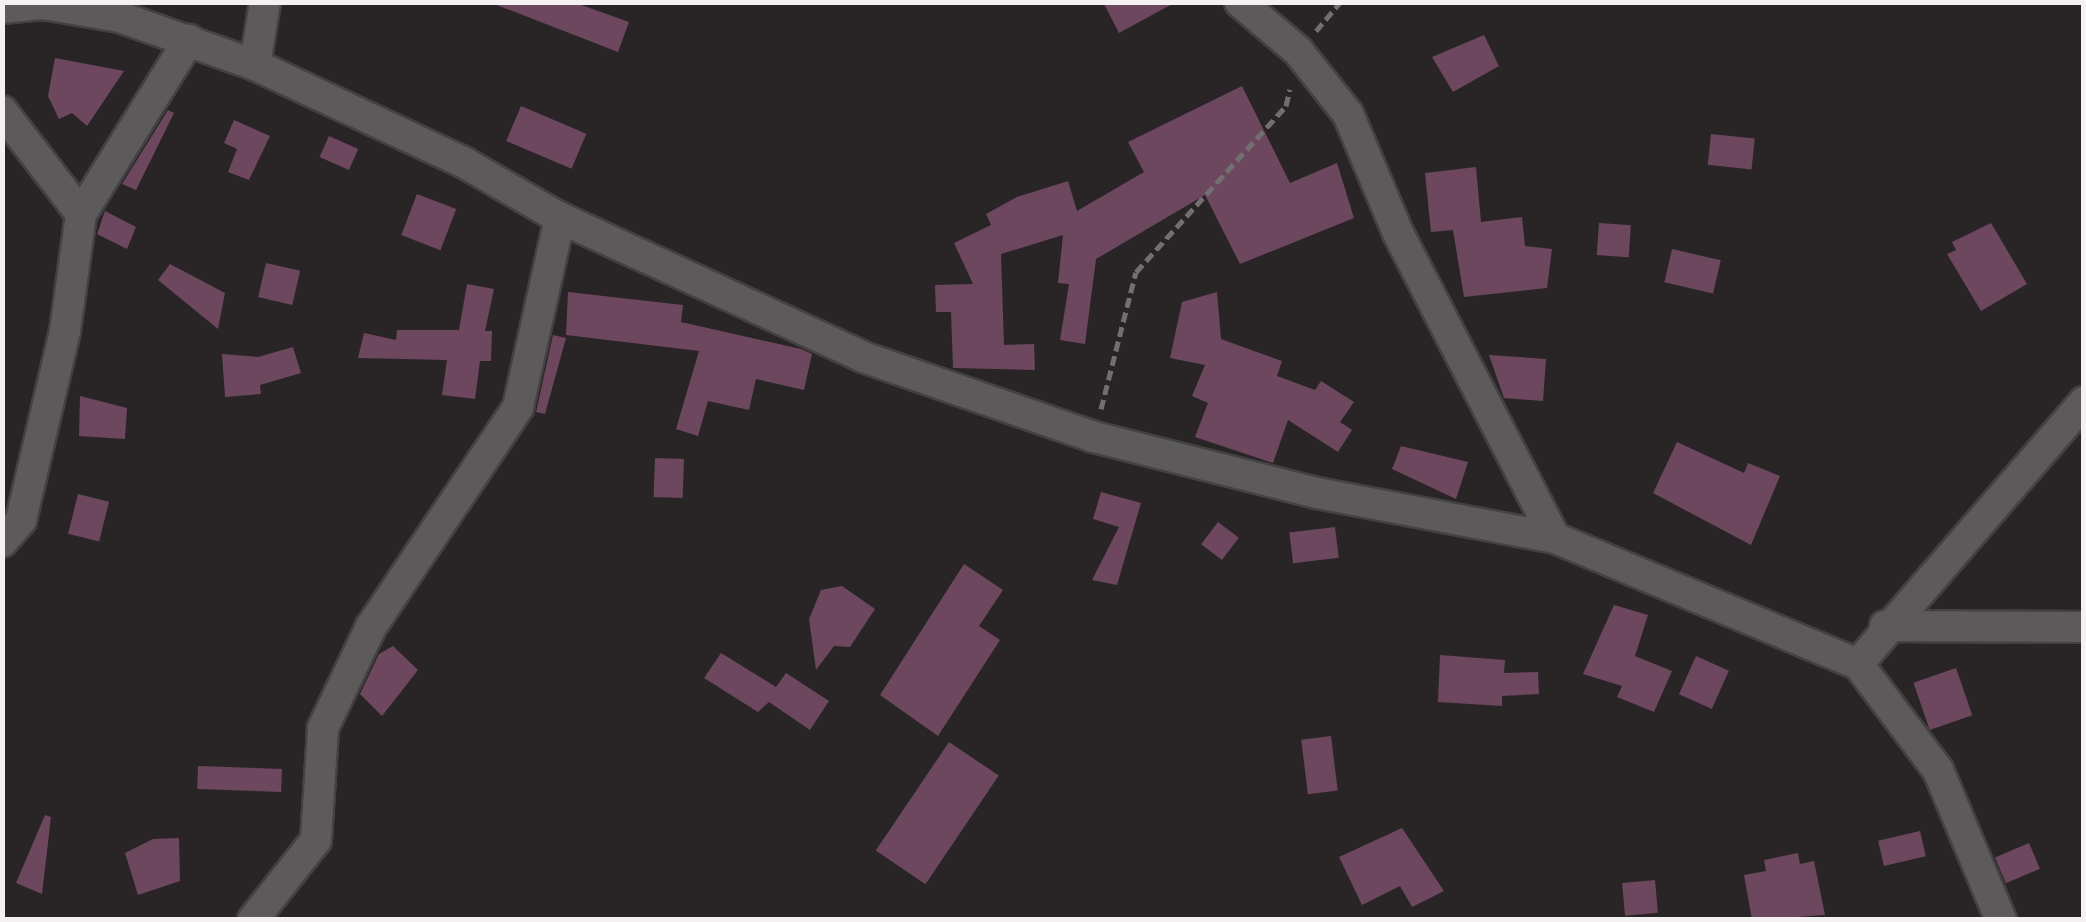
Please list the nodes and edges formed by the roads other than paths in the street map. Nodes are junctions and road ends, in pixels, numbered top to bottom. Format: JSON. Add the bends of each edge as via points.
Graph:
{"nodes":[{"id":1,"x":264,"y":2,"type":"edge"},
{"id":2,"x":1240,"y":2,"type":"edge"},
{"id":3,"x":2,"y":8,"type":"edge"},
{"id":4,"x":189,"y":40,"type":"junction"},
{"id":5,"x":255,"y":65,"type":"junction"},
{"id":6,"x":2,"y":111,"type":"edge"},
{"id":7,"x":81,"y":214,"type":"junction"},
{"id":8,"x":560,"y":218,"type":"junction"},
{"id":9,"x":2084,"y":402,"type":"edge"},
{"id":10,"x":1554,"y":538,"type":"junction"},
{"id":11,"x":2,"y":542,"type":"edge"},
{"id":12,"x":1885,"y":626,"type":"junction"},
{"id":13,"x":2084,"y":627,"type":"edge"},
{"id":14,"x":1858,"y":664,"type":"junction"},
{"id":15,"x":252,"y":920,"type":"edge"},
{"id":16,"x":2001,"y":920,"type":"edge"}],
"edges":[{"from":1,"to":5,"type":"street"},
{"from":2,"to":10,"type":"street","via":[[1298,51],[1348,114],[1398,233]]},
{"from":3,"to":4,"type":"street","via":[[43,4],[120,16]]},
{"from":4,"to":5,"type":"street"},
{"from":4,"to":7,"type":"street"},
{"from":5,"to":8,"type":"street","via":[[462,162]]},
{"from":6,"to":7,"type":"street"},
{"from":7,"to":11,"type":"street","via":[[65,331],[25,501],[14,533]]},
{"from":8,"to":10,"type":"street","via":[[863,357],[1094,437],[1317,494]]},
{"from":8,"to":15,"type":"street","via":[[518,406],[371,627],[322,728],[316,840]]},
{"from":9,"to":12,"type":"street"},
{"from":10,"to":14,"type":"street"},
{"from":12,"to":13,"type":"street"},
{"from":12,"to":14,"type":"street"},
{"from":14,"to":16,"type":"street","via":[[1938,770]]}]}
